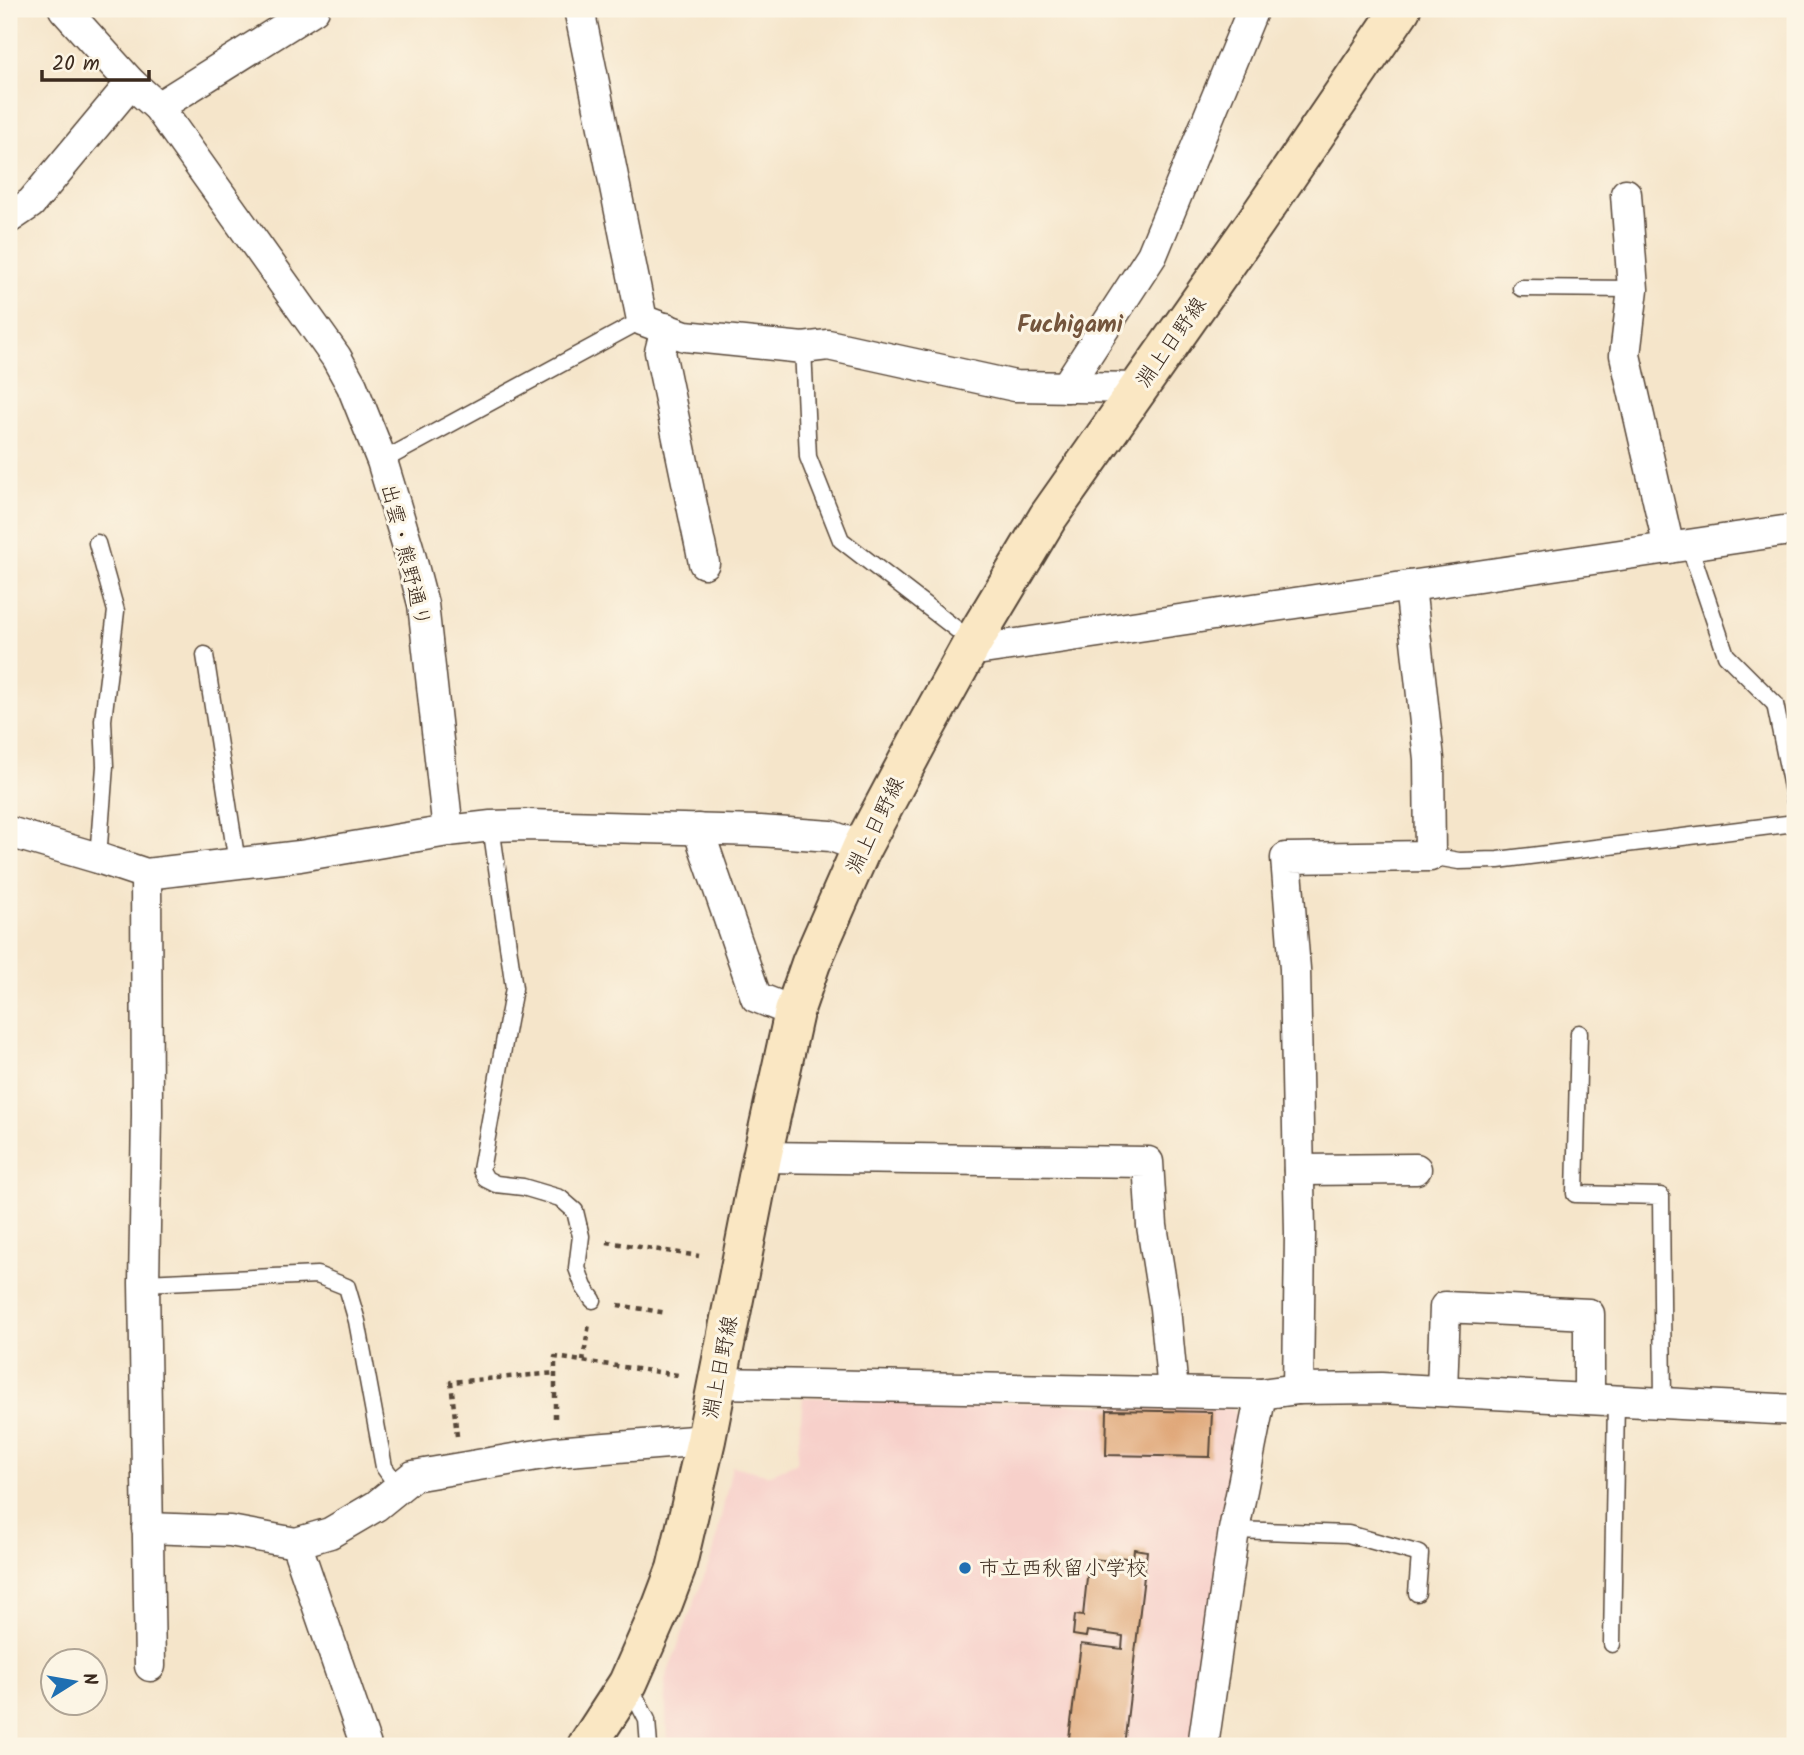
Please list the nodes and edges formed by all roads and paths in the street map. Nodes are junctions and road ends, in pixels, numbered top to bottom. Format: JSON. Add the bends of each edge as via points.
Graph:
{"nodes":[{"id":1,"x":64,"y":9,"type":"edge"},
{"id":2,"x":314,"y":9,"type":"edge"},
{"id":3,"x":579,"y":9,"type":"edge"},
{"id":4,"x":1253,"y":9,"type":"edge"},
{"id":5,"x":1401,"y":9,"type":"edge"},
{"id":6,"x":131,"y":83,"type":"junction"},
{"id":7,"x":158,"y":107,"type":"junction"},
{"id":8,"x":1626,"y":194,"type":"dead end"},
{"id":9,"x":9,"y":218,"type":"edge"},
{"id":10,"x":1521,"y":288,"type":"dead end"},
{"id":11,"x":1633,"y":289,"type":"junction"},
{"id":12,"x":654,"y":324,"type":"junction"},
{"id":13,"x":803,"y":348,"type":"junction"},
{"id":14,"x":1066,"y":387,"type":"junction"},
{"id":15,"x":1139,"y":388,"type":"junction"},
{"id":16,"x":382,"y":461,"type":"junction"},
{"id":17,"x":1795,"y":531,"type":"edge"},
{"id":18,"x":97,"y":543,"type":"dead end"},
{"id":19,"x":1679,"y":546,"type":"junction"},
{"id":20,"x":704,"y":563,"type":"dead end"},
{"id":21,"x":1410,"y":586,"type":"junction"},
{"id":22,"x":973,"y":642,"type":"junction"},
{"id":23,"x":205,"y":655,"type":"dead end"},
{"id":24,"x":1795,"y":802,"type":"edge"},
{"id":25,"x":1795,"y":823,"type":"edge"},
{"id":26,"x":491,"y":826,"type":"junction"},
{"id":27,"x":698,"y":829,"type":"junction"},
{"id":28,"x":448,"y":831,"type":"junction"},
{"id":29,"x":9,"y":832,"type":"edge"},
{"id":30,"x":862,"y":847,"type":"junction"},
{"id":31,"x":1430,"y":856,"type":"junction"},
{"id":32,"x":98,"y":858,"type":"junction"},
{"id":33,"x":237,"y":863,"type":"junction"},
{"id":34,"x":146,"y":874,"type":"junction"},
{"id":35,"x":794,"y":1012,"type":"junction"},
{"id":36,"x":1579,"y":1033,"type":"dead end"},
{"id":37,"x":762,"y":1157,"type":"junction"},
{"id":38,"x":1416,"y":1169,"type":"dead end"},
{"id":39,"x":1299,"y":1170,"type":"junction"},
{"id":40,"x":605,"y":1242,"type":"dead end"},
{"id":41,"x":699,"y":1256,"type":"dead end"},
{"id":42,"x":144,"y":1283,"type":"junction"},
{"id":43,"x":593,"y":1300,"type":"junction"},
{"id":44,"x":667,"y":1314,"type":"dead end"},
{"id":45,"x":583,"y":1361,"type":"junction"},
{"id":46,"x":555,"y":1373,"type":"junction"},
{"id":47,"x":678,"y":1375,"type":"dead end"},
{"id":48,"x":717,"y":1382,"type":"junction"},
{"id":49,"x":1298,"y":1389,"type":"junction"},
{"id":50,"x":1442,"y":1391,"type":"junction"},
{"id":51,"x":1174,"y":1392,"type":"junction"},
{"id":52,"x":1261,"y":1394,"type":"junction"},
{"id":53,"x":1602,"y":1399,"type":"junction"},
{"id":54,"x":1663,"y":1403,"type":"junction"},
{"id":55,"x":1795,"y":1410,"type":"edge"},
{"id":56,"x":555,"y":1427,"type":"dead end"},
{"id":57,"x":706,"y":1440,"type":"junction"},
{"id":58,"x":458,"y":1449,"type":"dead end"},
{"id":59,"x":399,"y":1488,"type":"junction"},
{"id":60,"x":147,"y":1528,"type":"junction"},
{"id":61,"x":1234,"y":1531,"type":"junction"},
{"id":62,"x":296,"y":1543,"type":"junction"},
{"id":63,"x":1417,"y":1593,"type":"dead end"},
{"id":64,"x":1612,"y":1644,"type":"dead end"},
{"id":65,"x":149,"y":1665,"type":"dead end"},
{"id":66,"x":628,"y":1683,"type":"junction"},
{"id":67,"x":366,"y":1746,"type":"edge"},
{"id":68,"x":587,"y":1746,"type":"edge"},
{"id":69,"x":649,"y":1746,"type":"edge"},
{"id":70,"x":1203,"y":1746,"type":"edge"}],
"edges":[{"from":1,"to":6,"type":"street","name":"出雲・熊野通り"},
{"from":2,"to":7,"type":"street"},
{"from":3,"to":12,"type":"street"},
{"from":4,"to":14,"type":"street","via":[[1152,255]]},
{"from":5,"to":15,"type":"main road","name":"淵上日野線"},
{"from":6,"to":7,"type":"street","name":"出雲・熊野通り"},
{"from":6,"to":9,"type":"street","via":[[30,203]]},
{"from":7,"to":16,"type":"street","name":"出雲・熊野通り","via":[[336,357]]},
{"from":8,"to":11,"type":"street"},
{"from":10,"to":11,"type":"lane"},
{"from":11,"to":19,"type":"street","via":[[1625,355]]},
{"from":12,"to":13,"type":"street","via":[[685,336]]},
{"from":12,"to":16,"type":"lane"},
{"from":12,"to":20,"type":"street"},
{"from":13,"to":14,"type":"street","via":[[828,345],[1015,386]]},
{"from":13,"to":22,"type":"lane","via":[[808,457],[841,540]]},
{"from":14,"to":15,"type":"street"},
{"from":15,"to":22,"type":"main road","name":"淵上日野線","via":[[1048,517]]},
{"from":16,"to":28,"type":"street","name":"出雲・熊野通り","via":[[423,604]]},
{"from":17,"to":19,"type":"street"},
{"from":18,"to":32,"type":"lane","via":[[116,611],[103,720],[105,766]]},
{"from":19,"to":21,"type":"street"},
{"from":19,"to":24,"type":"lane","via":[[1726,655],[1775,704]]},
{"from":21,"to":22,"type":"street","via":[[983,649]]},
{"from":21,"to":31,"type":"street","via":[[1429,759]]},
{"from":22,"to":30,"type":"main road","name":"淵上日野線"},
{"from":23,"to":33,"type":"lane"},
{"from":25,"to":31,"type":"lane","via":[[1498,860]]},
{"from":26,"to":27,"type":"street"},
{"from":26,"to":28,"type":"street"},
{"from":26,"to":43,"type":"lane","via":[[514,988],[481,1170],[496,1184],[560,1198],[575,1211],[581,1236],[577,1268]]},
{"from":27,"to":30,"type":"street","via":[[831,836]]},
{"from":27,"to":35,"type":"street","via":[[756,998]]},
{"from":28,"to":33,"type":"street"},
{"from":29,"to":32,"type":"street"},
{"from":30,"to":35,"type":"main road","name":"淵上日野線"},
{"from":31,"to":39,"type":"street","via":[[1286,858],[1295,969]]},
{"from":32,"to":34,"type":"street"},
{"from":33,"to":34,"type":"street"},
{"from":34,"to":42,"type":"street"},
{"from":35,"to":37,"type":"main road","name":"淵上日野線"},
{"from":36,"to":54,"type":"lane","via":[[1576,1194],[1661,1196]]},
{"from":37,"to":48,"type":"main road","name":"淵上日野線"},
{"from":37,"to":51,"type":"street","via":[[1148,1162]]},
{"from":38,"to":39,"type":"street"},
{"from":39,"to":49,"type":"street"},
{"from":40,"to":41,"type":"path"},
{"from":42,"to":59,"type":"lane","via":[[317,1275],[347,1287],[384,1467]]},
{"from":42,"to":60,"type":"street"},
{"from":43,"to":44,"type":"path"},
{"from":43,"to":45,"type":"path"},
{"from":45,"to":46,"type":"path","via":[[555,1357]]},
{"from":45,"to":47,"type":"path"},
{"from":46,"to":56,"type":"path"},
{"from":46,"to":58,"type":"path","via":[[451,1382]]},
{"from":48,"to":51,"type":"street"},
{"from":48,"to":57,"type":"main road","name":"淵上日野線"},
{"from":49,"to":50,"type":"street"},
{"from":49,"to":52,"type":"street"},
{"from":50,"to":53,"type":"street"},
{"from":50,"to":53,"type":"street","via":[[1446,1307],[1589,1314]]},
{"from":51,"to":52,"type":"street"},
{"from":52,"to":61,"type":"street"},
{"from":53,"to":54,"type":"street"},
{"from":53,"to":64,"type":"lane"},
{"from":54,"to":55,"type":"street"},
{"from":57,"to":59,"type":"street","via":[[555,1452],[413,1476]]},
{"from":57,"to":66,"type":"main road","name":"淵上日野線","via":[[676,1569]]},
{"from":59,"to":62,"type":"street","via":[[330,1533]]},
{"from":60,"to":62,"type":"street","via":[[230,1531]]},
{"from":60,"to":65,"type":"street"},
{"from":61,"to":63,"type":"lane","via":[[1348,1534],[1420,1554]]},
{"from":61,"to":70,"type":"street"},
{"from":62,"to":67,"type":"street"},
{"from":66,"to":68,"type":"main road","name":"淵上日野線"},
{"from":66,"to":69,"type":"lane","via":[[647,1720]]}]}
